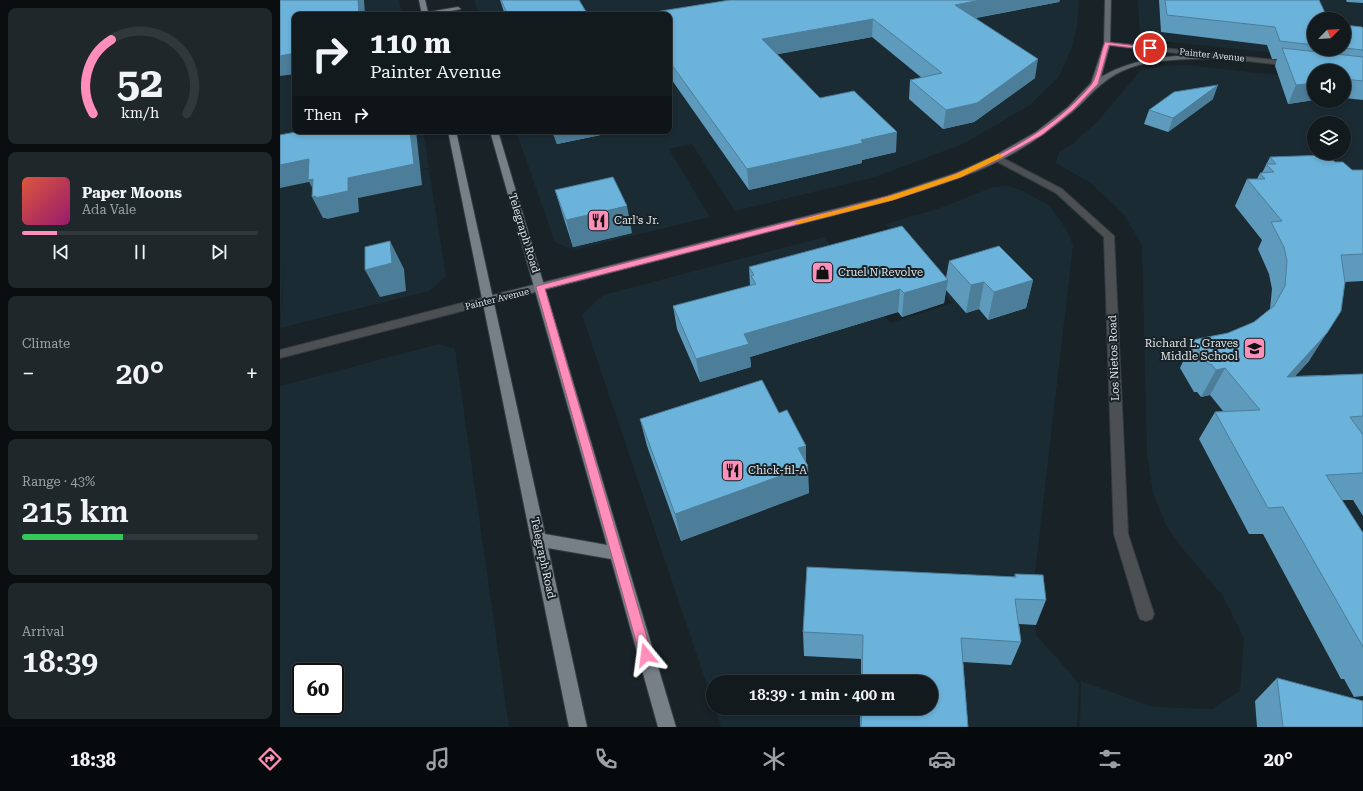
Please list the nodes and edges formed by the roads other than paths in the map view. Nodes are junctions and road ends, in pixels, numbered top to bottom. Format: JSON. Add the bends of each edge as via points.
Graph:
{"nodes":[{"id":1,"x":422,"y":0,"type":"edge"},
{"id":2,"x":455,"y":0,"type":"edge"},
{"id":3,"x":1108,"y":0,"type":"edge"},
{"id":4,"x":424,"y":12,"type":"edge"},
{"id":5,"x":458,"y":12,"type":"edge"},
{"id":6,"x":1107,"y":44,"type":"junction"},
{"id":7,"x":1221,"y":56,"type":"junction"},
{"id":8,"x":1303,"y":65,"type":"edge"},
{"id":9,"x":1095,"y":84,"type":"junction"},
{"id":10,"x":453,"y":134,"type":"edge"},
{"id":11,"x":495,"y":134,"type":"edge"},
{"id":12,"x":997,"y":158,"type":"junction"},
{"id":13,"x":540,"y":287,"type":"junction"},
{"id":14,"x":490,"y":300,"type":"junction"},
{"id":15,"x":280,"y":354,"type":"edge"},
{"id":16,"x":540,"y":540,"type":"junction"},
{"id":17,"x":616,"y":553,"type":"junction"},
{"id":18,"x":1146,"y":614,"type":"dead end"},
{"id":19,"x":578,"y":727,"type":"edge"},
{"id":20,"x":667,"y":727,"type":"edge"}],
"edges":[{"from":1,"to":4,"type":"main road"},
{"from":2,"to":5,"type":"main road"},
{"from":3,"to":6,"type":"main road"},
{"from":6,"to":7,"type":"street","name":"Painter Avenue"},
{"from":6,"to":9,"type":"main road","name":"Painter Avenue"},
{"from":7,"to":8,"type":"street","name":"Painter Avenue"},
{"from":7,"to":9,"type":"main road","via":[[1135,64],[1118,70]]},
{"from":9,"to":12,"type":"main road","name":"Painter Avenue","via":[[1071,109],[1039,134]]},
{"from":10,"to":14,"type":"main road","name":"Telegraph Road"},
{"from":11,"to":13,"type":"main road","name":"Telegraph Road"},
{"from":12,"to":13,"type":"main road","name":"Painter Avenue","via":[[959,175],[890,198]]},
{"from":12,"to":18,"type":"street","name":"Los Nietos Road","via":[[1059,191],[1109,236],[1121,534]]},
{"from":13,"to":14,"type":"main road","name":"Painter Avenue"},
{"from":13,"to":17,"type":"main road","name":"Telegraph Road"},
{"from":14,"to":15,"type":"street","name":"Painter Avenue"},
{"from":14,"to":16,"type":"main road","name":"Telegraph Road"},
{"from":16,"to":17,"type":"main road"},
{"from":16,"to":19,"type":"main road","name":"Telegraph Road"},
{"from":17,"to":20,"type":"main road","name":"Telegraph Road"}]}
